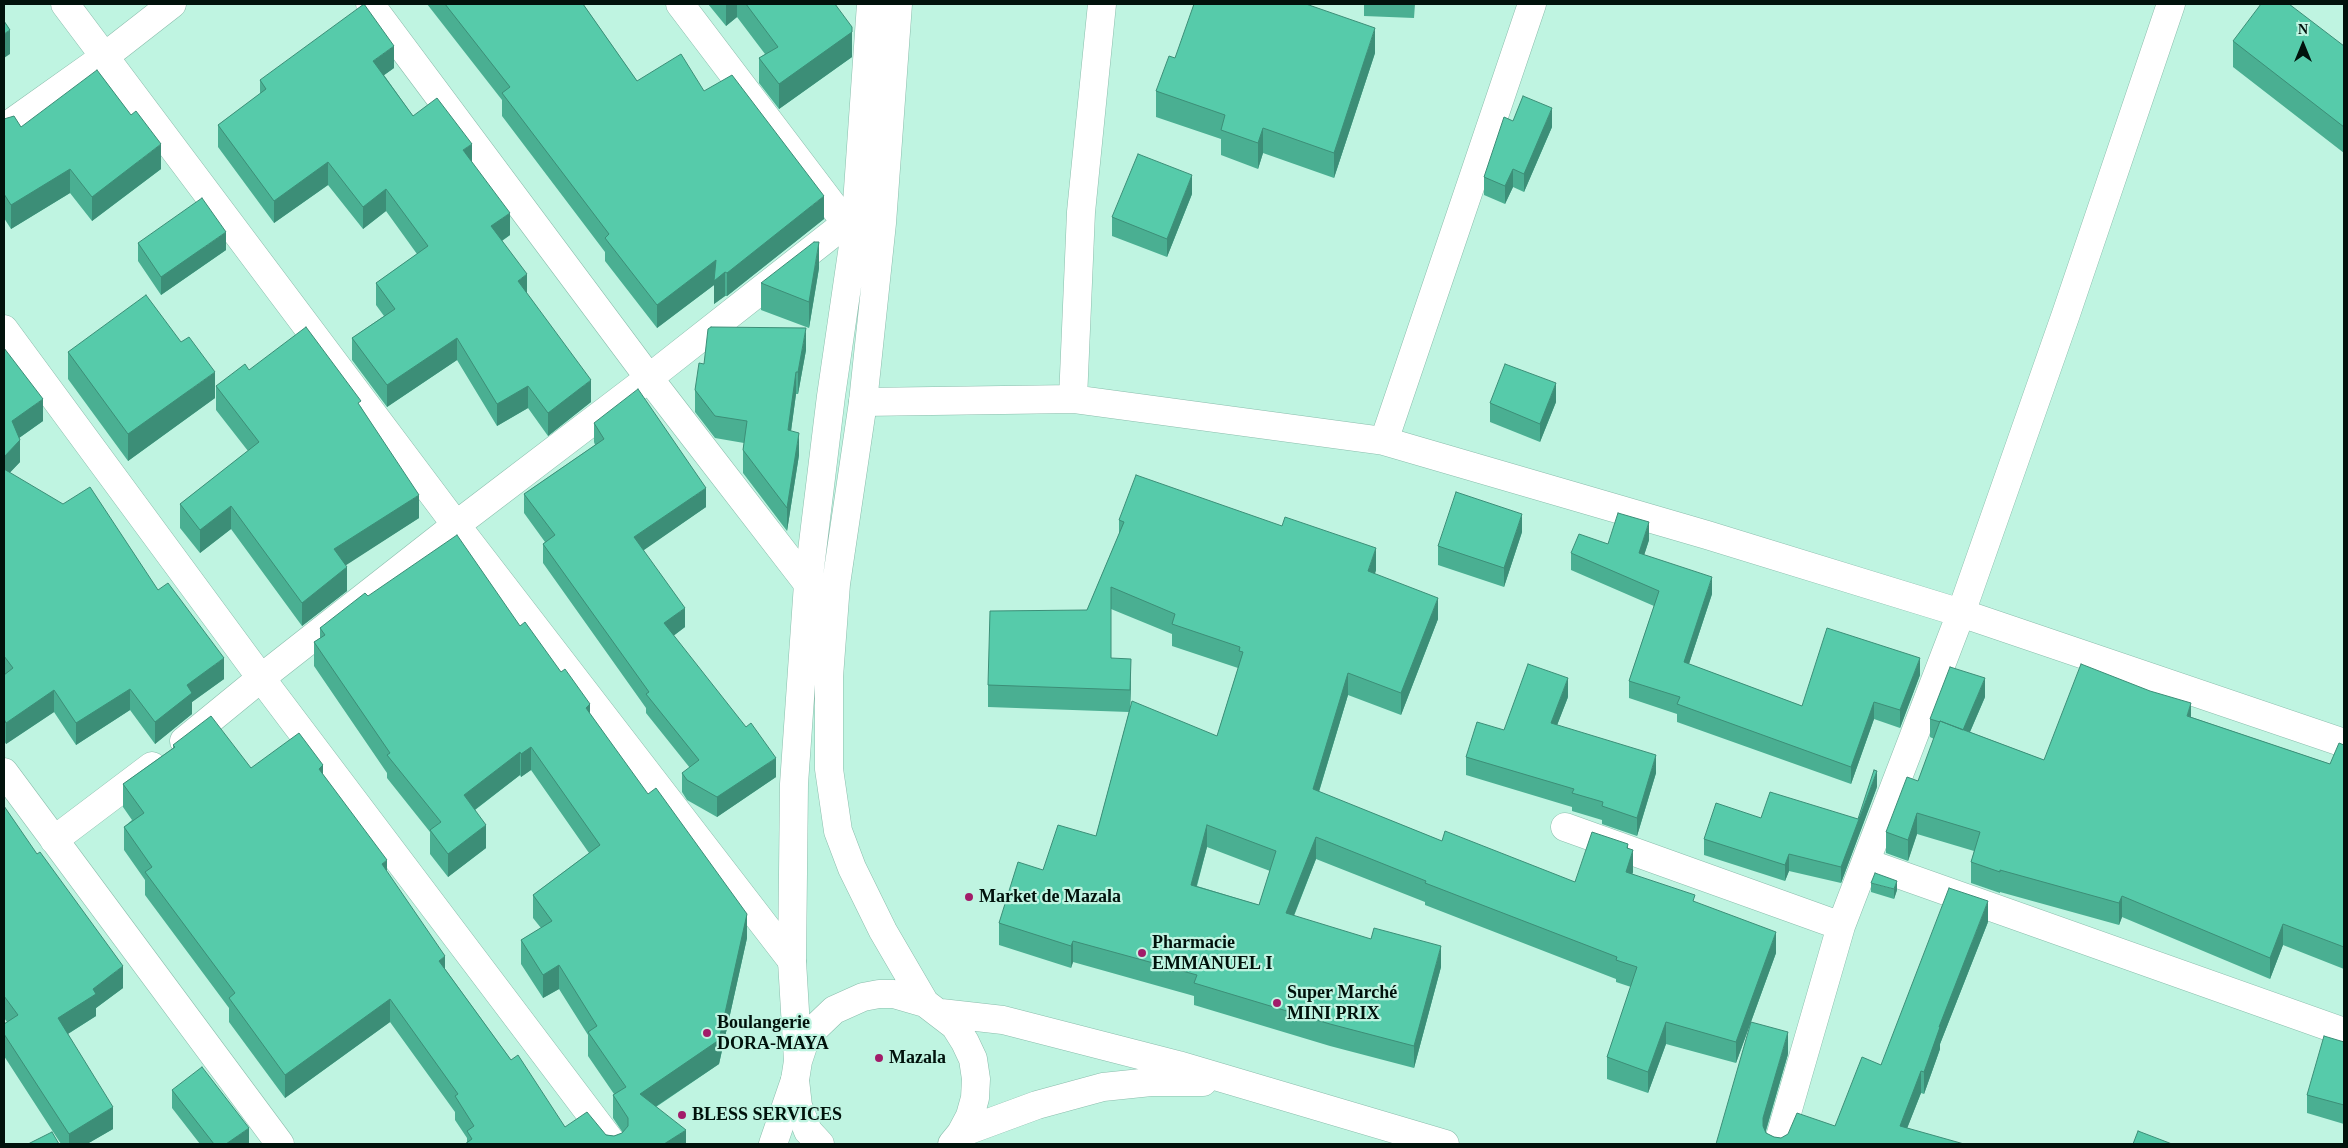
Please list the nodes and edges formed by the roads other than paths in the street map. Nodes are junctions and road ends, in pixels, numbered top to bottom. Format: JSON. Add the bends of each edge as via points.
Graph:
{"nodes":[{"id":1,"x":65,"y":4,"type":"edge"},
{"id":2,"x":172,"y":4,"type":"edge"},
{"id":3,"x":370,"y":4,"type":"edge"},
{"id":4,"x":680,"y":4,"type":"edge"},
{"id":5,"x":871,"y":4,"type":"edge"},
{"id":6,"x":898,"y":4,"type":"edge"},
{"id":7,"x":1102,"y":4,"type":"edge"},
{"id":8,"x":1532,"y":4,"type":"edge"},
{"id":9,"x":2171,"y":4,"type":"edge"},
{"id":10,"x":104,"y":57,"type":"junction"},
{"id":11,"x":4,"y":128,"type":"edge"},
{"id":12,"x":850,"y":227,"type":"junction"},
{"id":13,"x":4,"y":329,"type":"edge"},
{"id":14,"x":649,"y":378,"type":"junction"},
{"id":15,"x":1073,"y":399,"type":"junction"},
{"id":16,"x":863,"y":402,"type":"junction"},
{"id":17,"x":1384,"y":441,"type":"junction"},
{"id":18,"x":456,"y":524,"type":"junction"},
{"id":19,"x":808,"y":584,"type":"junction"},
{"id":20,"x":1961,"y":613,"type":"junction"},
{"id":21,"x":261,"y":678,"type":"junction"},
{"id":22,"x":2344,"y":743,"type":"edge"},
{"id":23,"x":4,"y":772,"type":"edge"},
{"id":24,"x":1564,"y":827,"type":"dead end"},
{"id":25,"x":54,"y":840,"type":"junction"},
{"id":26,"x":1867,"y":863,"type":"junction"},
{"id":27,"x":1841,"y":926,"type":"junction"},
{"id":28,"x":792,"y":961,"type":"junction"},
{"id":29,"x":933,"y":1008,"type":"junction"},
{"id":30,"x":2344,"y":1032,"type":"edge"},
{"id":31,"x":797,"y":1070,"type":"junction"},
{"id":32,"x":1232,"y":1081,"type":"junction"},
{"id":33,"x":957,"y":1139,"type":"edge"},
{"id":34,"x":280,"y":1144,"type":"edge"},
{"id":35,"x":613,"y":1144,"type":"edge"},
{"id":36,"x":773,"y":1144,"type":"edge"},
{"id":37,"x":820,"y":1144,"type":"edge"},
{"id":38,"x":1445,"y":1144,"type":"edge"},
{"id":39,"x":1778,"y":1144,"type":"edge"}],
"edges":[{"from":1,"to":10,"type":"street"},
{"from":2,"to":10,"type":"street"},
{"from":3,"to":14,"type":"street"},
{"from":4,"to":12,"type":"street"},
{"from":5,"to":12,"type":"street"},
{"from":6,"to":16,"type":"street","via":[[882,223]]},
{"from":7,"to":15,"type":"street","via":[[1081,212]]},
{"from":8,"to":17,"type":"street"},
{"from":9,"to":20,"type":"street"},
{"from":10,"to":11,"type":"street"},
{"from":10,"to":18,"type":"street"},
{"from":12,"to":14,"type":"street"},
{"from":12,"to":19,"type":"street"},
{"from":13,"to":21,"type":"street"},
{"from":14,"to":18,"type":"street"},
{"from":14,"to":19,"type":"street"},
{"from":15,"to":16,"type":"street"},
{"from":15,"to":17,"type":"street"},
{"from":16,"to":29,"type":"street","via":[[836,584],[829,677],[829,768],[838,830],[852,868],[883,931]]},
{"from":17,"to":20,"type":"street"},
{"from":18,"to":21,"type":"street"},
{"from":18,"to":28,"type":"street"},
{"from":19,"to":28,"type":"street","via":[[794,784]]},
{"from":20,"to":22,"type":"street"},
{"from":20,"to":26,"type":"street"},
{"from":21,"to":25,"type":"street"},
{"from":21,"to":35,"type":"street"},
{"from":23,"to":25,"type":"street"},
{"from":24,"to":27,"type":"street"},
{"from":25,"to":34,"type":"street"},
{"from":26,"to":27,"type":"street"},
{"from":26,"to":30,"type":"street"},
{"from":27,"to":39,"type":"street"},
{"from":28,"to":31,"type":"street"},
{"from":29,"to":31,"type":"street","via":[[894,994],[848,1002],[811,1032]]},
{"from":29,"to":32,"type":"street","via":[[1003,1020]]},
{"from":29,"to":33,"type":"street","via":[[955,1026],[973,1059],[975,1098]]},
{"from":31,"to":36,"type":"street"},
{"from":31,"to":37,"type":"street","via":[[798,1106],[808,1130]]},
{"from":32,"to":33,"type":"street","via":[[1151,1082],[1103,1087],[1037,1105]]},
{"from":32,"to":38,"type":"street"}]}
